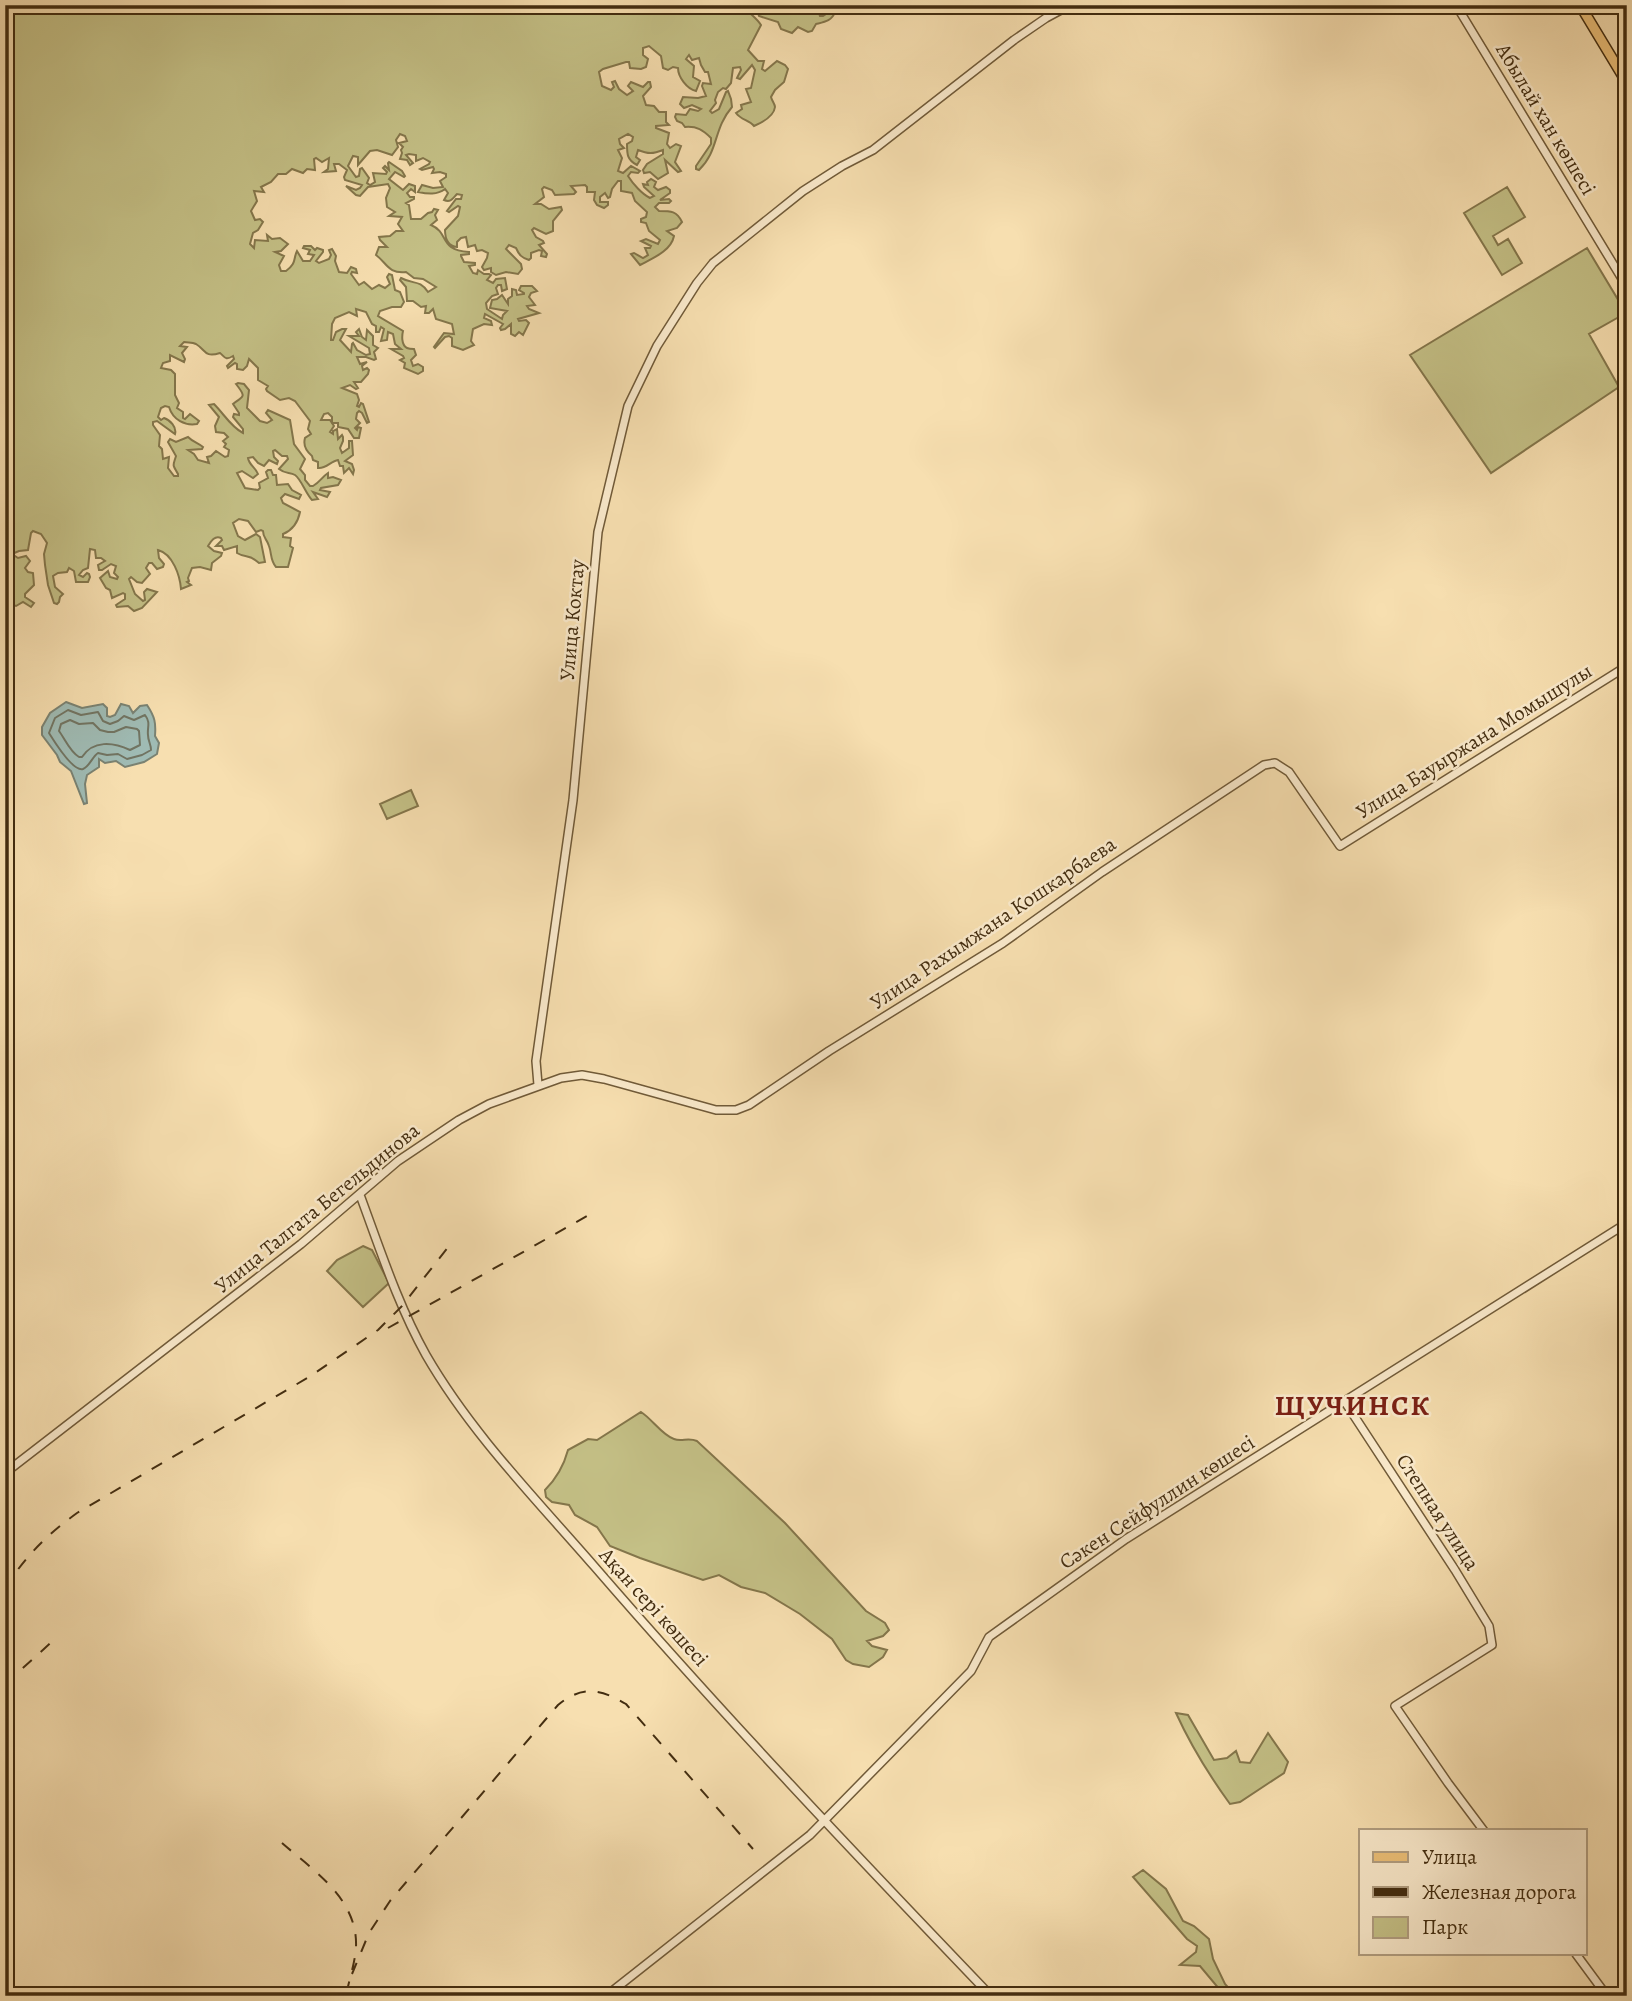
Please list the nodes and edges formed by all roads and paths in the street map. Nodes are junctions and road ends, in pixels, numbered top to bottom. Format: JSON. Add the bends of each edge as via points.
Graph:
{"nodes":[{"id":1,"x":1070,"y":5,"type":"edge"},
{"id":2,"x":1456,"y":5,"type":"edge"},
{"id":3,"x":1580,"y":5,"type":"edge"},
{"id":4,"x":1627,"y":83,"type":"edge"},
{"id":5,"x":1627,"y":287,"type":"edge"},
{"id":6,"x":1627,"y":666,"type":"edge"},
{"id":7,"x":1275,"y":763,"type":"joint"},
{"id":8,"x":538,"y":1085,"type":"junction"},
{"id":9,"x":729,"y":1110,"type":"joint"},
{"id":10,"x":360,"y":1195,"type":"junction"},
{"id":11,"x":1627,"y":1223,"type":"edge"},
{"id":12,"x":1345,"y":1402,"type":"junction"},
{"id":13,"x":5,"y":1473,"type":"edge"},
{"id":14,"x":825,"y":1820,"type":"junction"},
{"id":15,"x":1482,"y":1829,"type":"edge"},
{"id":16,"x":1577,"y":1955,"type":"edge"},
{"id":17,"x":606,"y":1996,"type":"edge"},
{"id":18,"x":991,"y":1996,"type":"edge"},
{"id":19,"x":1607,"y":1996,"type":"edge"}],
"edges":[{"from":1,"to":8,"type":"street","name":"Улица Коктау","via":[[1007,45],[873,150],[803,191],[708,268],[657,346],[628,406],[598,532],[573,800],[536,1061]]},
{"from":2,"to":5,"type":"street","name":"Абылай хан көшесі"},
{"from":3,"to":4,"type":"main road"},
{"from":6,"to":7,"type":"street","name":"Улица Бауыржана Момышулы","via":[[1340,846],[1289,772]]},
{"from":7,"to":9,"type":"street","name":"Улица Рахымжана Кошкарбаева","via":[[1257,769],[1003,943],[749,1105]]},
{"from":8,"to":9,"type":"street","name":"Улица Талгата Бегельдинова","via":[[582,1076]]},
{"from":8,"to":10,"type":"street","name":"Улица Талгата Бегельдинова","via":[[459,1121],[398,1161]]},
{"from":10,"to":13,"type":"street","name":"Улица Талгата Бегельдинова"},
{"from":10,"to":14,"type":"street","name":"Ақан сері көшесі","via":[[407,1317],[427,1356],[482,1438]]},
{"from":11,"to":12,"type":"street","name":"Сәкен Сейфуллин көшесі"},
{"from":12,"to":14,"type":"street","name":"Сәкен Сейфуллин көшесі","via":[[1126,1539],[989,1637],[971,1671]]},
{"from":12,"to":15,"type":"street","name":"Степная улица","via":[[1489,1626],[1492,1645],[1395,1706]]},
{"from":14,"to":17,"type":"street","name":"Сәкен Сейфуллин көшесі"},
{"from":14,"to":18,"type":"street","name":"Ақан сері көшесі"},
{"from":16,"to":19,"type":"street"}]}
